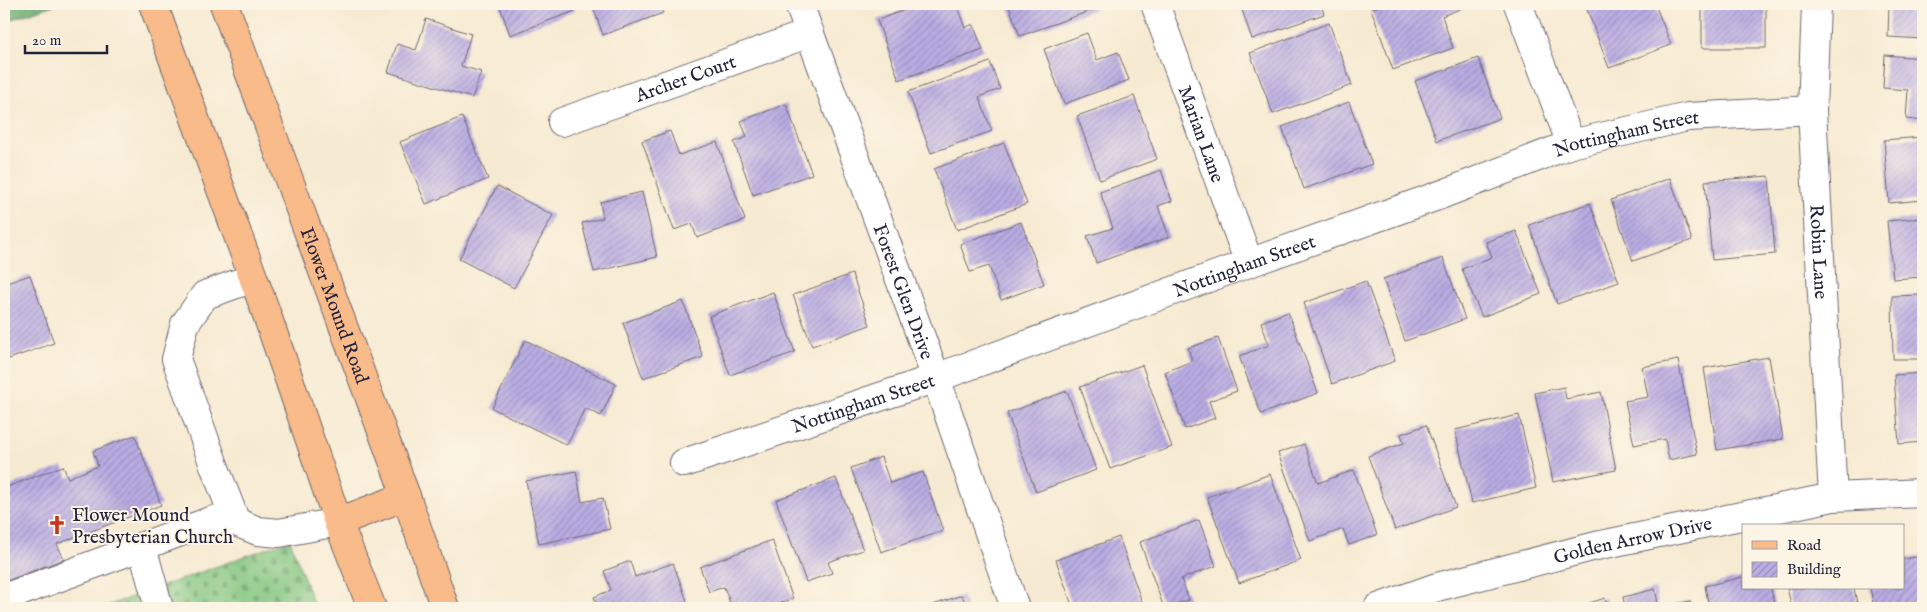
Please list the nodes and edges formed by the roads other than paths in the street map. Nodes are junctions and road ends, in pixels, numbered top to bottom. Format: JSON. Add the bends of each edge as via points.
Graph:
{"nodes":[{"id":1,"x":153,"y":4,"type":"edge"},
{"id":2,"x":224,"y":4,"type":"edge"},
{"id":3,"x":799,"y":4,"type":"edge"},
{"id":4,"x":1155,"y":4,"type":"edge"},
{"id":5,"x":1518,"y":4,"type":"edge"},
{"id":6,"x":1816,"y":4,"type":"edge"},
{"id":7,"x":810,"y":33,"type":"junction"},
{"id":8,"x":1812,"y":110,"type":"junction"},
{"id":9,"x":562,"y":122,"type":"dead end"},
{"id":10,"x":1571,"y":144,"type":"junction"},
{"id":11,"x":1249,"y":263,"type":"junction"},
{"id":12,"x":253,"y":278,"type":"junction"},
{"id":13,"x":936,"y":378,"type":"junction"},
{"id":14,"x":684,"y":463,"type":"dead end"},
{"id":15,"x":1923,"y":494,"type":"edge"},
{"id":16,"x":406,"y":496,"type":"junction"},
{"id":17,"x":1833,"y":498,"type":"junction"},
{"id":18,"x":236,"y":522,"type":"junction"},
{"id":19,"x":338,"y":522,"type":"junction"},
{"id":20,"x":142,"y":547,"type":"junction"},
{"id":21,"x":4,"y":598,"type":"edge"},
{"id":22,"x":159,"y":608,"type":"edge"},
{"id":23,"x":372,"y":608,"type":"edge"},
{"id":24,"x":445,"y":608,"type":"edge"},
{"id":25,"x":1015,"y":608,"type":"edge"},
{"id":26,"x":1378,"y":608,"type":"edge"}],
"edges":[{"from":1,"to":12,"type":"main road"},
{"from":2,"to":16,"type":"main road","name":"Flower Mound Road"},
{"from":3,"to":7,"type":"street","name":"Forest Glen Drive"},
{"from":4,"to":11,"type":"street","name":"Marian Lane"},
{"from":5,"to":10,"type":"street"},
{"from":6,"to":8,"type":"street","name":"Robin Lane"},
{"from":7,"to":9,"type":"street","name":"Archer Court"},
{"from":7,"to":13,"type":"street","name":"Forest Glen Drive"},
{"from":8,"to":10,"type":"street","name":"Nottingham Street","via":[[1688,117]]},
{"from":8,"to":17,"type":"street","name":"Robin Lane"},
{"from":10,"to":11,"type":"street","name":"Nottingham Street"},
{"from":11,"to":13,"type":"street","name":"Nottingham Street"},
{"from":12,"to":18,"type":"street","via":[[205,295],[186,324],[176,358]]},
{"from":12,"to":19,"type":"main road"},
{"from":13,"to":14,"type":"street","name":"Nottingham Street"},
{"from":13,"to":25,"type":"street","name":"Forest Glen Drive"},
{"from":15,"to":17,"type":"street","name":"Golden Arrow Drive"},
{"from":16,"to":19,"type":"main road"},
{"from":16,"to":24,"type":"main road","name":"Flower Mound Road"},
{"from":17,"to":26,"type":"street","name":"Golden Arrow Drive","via":[[1545,558],[1438,587]]},
{"from":18,"to":19,"type":"street","via":[[258,531],[279,533]]},
{"from":18,"to":20,"type":"street","via":[[223,518],[210,521]]},
{"from":19,"to":23,"type":"main road"},
{"from":20,"to":21,"type":"street"},
{"from":20,"to":22,"type":"street"}]}
